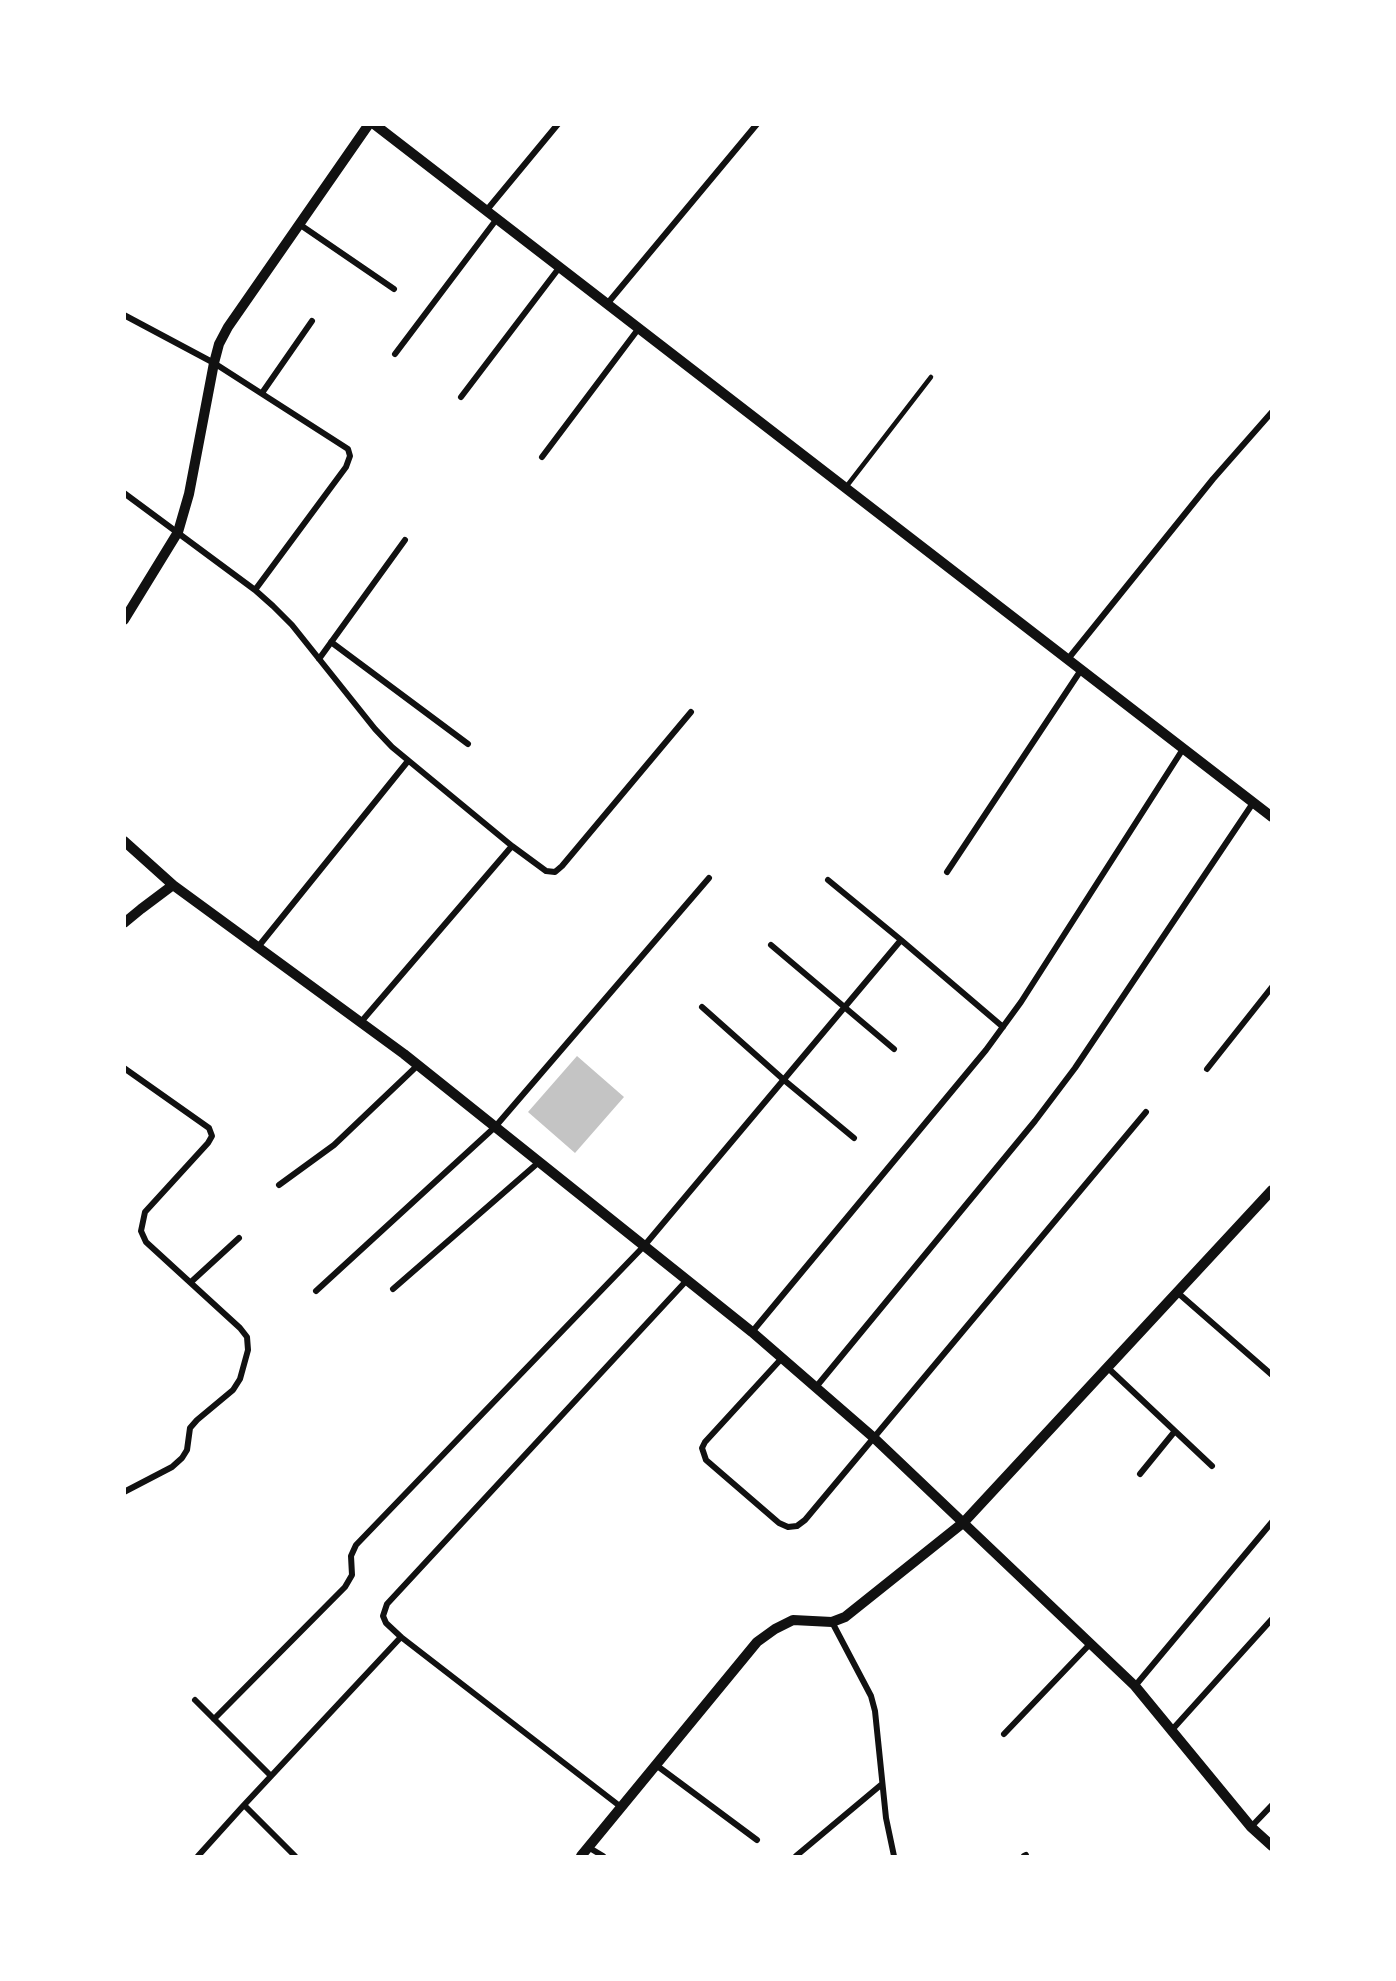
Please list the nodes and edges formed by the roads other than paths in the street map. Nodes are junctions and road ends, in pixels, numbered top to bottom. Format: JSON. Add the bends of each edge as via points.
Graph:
{"nodes":[{"id":1,"x":369,"y":124,"type":"edge"},
{"id":2,"x":374,"y":124,"type":"edge"},
{"id":3,"x":558,"y":124,"type":"edge"},
{"id":4,"x":758,"y":124,"type":"edge"},
{"id":5,"x":485,"y":212,"type":"junction"},
{"id":6,"x":496,"y":220,"type":"junction"},
{"id":7,"x":299,"y":224,"type":"junction"},
{"id":8,"x":559,"y":268,"type":"junction"},
{"id":9,"x":394,"y":289,"type":"dead end"},
{"id":10,"x":607,"y":304,"type":"junction"},
{"id":11,"x":124,"y":315,"type":"edge"},
{"id":12,"x":312,"y":321,"type":"dead end"},
{"id":13,"x":639,"y":328,"type":"junction"},
{"id":14,"x":394,"y":354,"type":"dead end"},
{"id":15,"x":214,"y":363,"type":"junction"},
{"id":16,"x":931,"y":377,"type":"dead end"},
{"id":17,"x":262,"y":393,"type":"junction"},
{"id":18,"x":460,"y":397,"type":"dead end"},
{"id":19,"x":1272,"y":412,"type":"edge"},
{"id":20,"x":542,"y":457,"type":"dead end"},
{"id":21,"x":845,"y":488,"type":"junction"},
{"id":22,"x":124,"y":493,"type":"edge"},
{"id":23,"x":178,"y":532,"type":"junction"},
{"id":24,"x":405,"y":540,"type":"dead end"},
{"id":25,"x":255,"y":590,"type":"junction"},
{"id":26,"x":124,"y":620,"type":"edge"},
{"id":27,"x":331,"y":642,"type":"junction"},
{"id":28,"x":319,"y":659,"type":"junction"},
{"id":29,"x":1068,"y":659,"type":"junction"},
{"id":30,"x":1081,"y":670,"type":"junction"},
{"id":31,"x":692,"y":712,"type":"dead end"},
{"id":32,"x":468,"y":744,"type":"dead end"},
{"id":33,"x":1183,"y":749,"type":"junction"},
{"id":34,"x":408,"y":761,"type":"junction"},
{"id":35,"x":1253,"y":803,"type":"junction"},
{"id":36,"x":1272,"y":817,"type":"edge"},
{"id":37,"x":124,"y":841,"type":"edge"},
{"id":38,"x":512,"y":846,"type":"junction"},
{"id":39,"x":947,"y":872,"type":"dead end"},
{"id":40,"x":708,"y":878,"type":"dead end"},
{"id":41,"x":828,"y":880,"type":"dead end"},
{"id":42,"x":173,"y":885,"type":"junction"},
{"id":43,"x":124,"y":923,"type":"edge"},
{"id":44,"x":901,"y":940,"type":"junction"},
{"id":45,"x":771,"y":945,"type":"dead end"},
{"id":46,"x":258,"y":947,"type":"junction"},
{"id":47,"x":1272,"y":987,"type":"edge"},
{"id":48,"x":702,"y":1007,"type":"dead end"},
{"id":49,"x":845,"y":1007,"type":"junction"},
{"id":50,"x":361,"y":1022,"type":"junction"},
{"id":51,"x":1003,"y":1027,"type":"junction"},
{"id":52,"x":894,"y":1049,"type":"dead end"},
{"id":53,"x":418,"y":1065,"type":"junction"},
{"id":54,"x":124,"y":1068,"type":"edge"},
{"id":55,"x":1207,"y":1069,"type":"dead end"},
{"id":56,"x":784,"y":1080,"type":"junction"},
{"id":57,"x":1146,"y":1112,"type":"dead end"},
{"id":58,"x":495,"y":1127,"type":"junction"},
{"id":59,"x":854,"y":1138,"type":"dead end"},
{"id":60,"x":538,"y":1162,"type":"junction"},
{"id":61,"x":279,"y":1185,"type":"dead end"},
{"id":62,"x":1272,"y":1190,"type":"edge"},
{"id":63,"x":239,"y":1238,"type":"dead end"},
{"id":64,"x":644,"y":1246,"type":"junction"},
{"id":65,"x":687,"y":1280,"type":"junction"},
{"id":66,"x":190,"y":1282,"type":"junction"},
{"id":67,"x":393,"y":1289,"type":"dead end"},
{"id":68,"x":316,"y":1291,"type":"dead end"},
{"id":69,"x":1178,"y":1293,"type":"junction"},
{"id":70,"x":752,"y":1332,"type":"junction"},
{"id":71,"x":782,"y":1358,"type":"junction"},
{"id":72,"x":1108,"y":1368,"type":"junction"},
{"id":73,"x":1272,"y":1375,"type":"edge"},
{"id":74,"x":816,"y":1387,"type":"junction"},
{"id":75,"x":1175,"y":1431,"type":"junction"},
{"id":76,"x":873,"y":1437,"type":"junction"},
{"id":77,"x":1212,"y":1466,"type":"dead end"},
{"id":78,"x":1140,"y":1474,"type":"dead end"},
{"id":79,"x":124,"y":1492,"type":"edge"},
{"id":80,"x":964,"y":1522,"type":"junction"},
{"id":81,"x":1272,"y":1522,"type":"edge"},
{"id":82,"x":1272,"y":1619,"type":"edge"},
{"id":83,"x":832,"y":1622,"type":"junction"},
{"id":84,"x":401,"y":1637,"type":"junction"},
{"id":85,"x":1090,"y":1644,"type":"junction"},
{"id":86,"x":1135,"y":1686,"type":"junction"},
{"id":87,"x":195,"y":1700,"type":"dead end"},
{"id":88,"x":214,"y":1719,"type":"junction"},
{"id":89,"x":1171,"y":1731,"type":"junction"},
{"id":90,"x":1004,"y":1734,"type":"dead end"},
{"id":91,"x":656,"y":1765,"type":"junction"},
{"id":92,"x":270,"y":1775,"type":"junction"},
{"id":93,"x":882,"y":1784,"type":"junction"},
{"id":94,"x":244,"y":1805,"type":"junction"},
{"id":95,"x":1272,"y":1805,"type":"edge"},
{"id":96,"x":621,"y":1807,"type":"junction"},
{"id":97,"x":1251,"y":1827,"type":"junction"},
{"id":98,"x":757,"y":1840,"type":"dead end"},
{"id":99,"x":1272,"y":1846,"type":"edge"},
{"id":100,"x":588,"y":1847,"type":"junction"},
{"id":101,"x":796,"y":1856,"type":"edge"},
{"id":102,"x":198,"y":1857,"type":"edge"},
{"id":103,"x":295,"y":1857,"type":"edge"},
{"id":104,"x":581,"y":1857,"type":"edge"},
{"id":105,"x":603,"y":1857,"type":"edge"},
{"id":106,"x":894,"y":1857,"type":"edge"}],
"edges":[{"from":1,"to":7,"type":"street"},
{"from":2,"to":5,"type":"street"},
{"from":3,"to":5,"type":"street"},
{"from":4,"to":10,"type":"street"},
{"from":5,"to":6,"type":"street"},
{"from":6,"to":8,"type":"street"},
{"from":6,"to":14,"type":"street"},
{"from":7,"to":9,"type":"street"},
{"from":7,"to":15,"type":"street","via":[[228,327]]},
{"from":8,"to":10,"type":"street"},
{"from":8,"to":18,"type":"street"},
{"from":10,"to":13,"type":"street"},
{"from":11,"to":15,"type":"street"},
{"from":12,"to":17,"type":"street"},
{"from":13,"to":20,"type":"street"},
{"from":13,"to":21,"type":"street"},
{"from":15,"to":17,"type":"street"},
{"from":15,"to":23,"type":"street"},
{"from":16,"to":21,"type":"lane"},
{"from":17,"to":25,"type":"street","via":[[342,444],[350,456],[346,467]]},
{"from":19,"to":29,"type":"street","via":[[1213,478]]},
{"from":21,"to":29,"type":"street"},
{"from":22,"to":23,"type":"street"},
{"from":23,"to":25,"type":"street"},
{"from":23,"to":26,"type":"street"},
{"from":24,"to":27,"type":"street"},
{"from":25,"to":28,"type":"street"},
{"from":27,"to":28,"type":"street"},
{"from":27,"to":32,"type":"street"},
{"from":28,"to":34,"type":"street","via":[[375,729]]},
{"from":29,"to":30,"type":"street"},
{"from":30,"to":33,"type":"street"},
{"from":30,"to":39,"type":"street"},
{"from":31,"to":38,"type":"street","via":[[562,867],[555,872],[546,871]]},
{"from":33,"to":35,"type":"street"},
{"from":33,"to":51,"type":"street"},
{"from":34,"to":38,"type":"street"},
{"from":34,"to":46,"type":"street"},
{"from":35,"to":36,"type":"street"},
{"from":35,"to":74,"type":"street","via":[[1068,1077]]},
{"from":37,"to":42,"type":"street"},
{"from":38,"to":50,"type":"street"},
{"from":40,"to":58,"type":"street"},
{"from":41,"to":44,"type":"street"},
{"from":42,"to":43,"type":"street"},
{"from":42,"to":46,"type":"street"},
{"from":44,"to":49,"type":"street"},
{"from":44,"to":51,"type":"street"},
{"from":45,"to":49,"type":"street"},
{"from":46,"to":50,"type":"street"},
{"from":47,"to":55,"type":"street"},
{"from":48,"to":56,"type":"street"},
{"from":49,"to":52,"type":"street"},
{"from":49,"to":56,"type":"street"},
{"from":50,"to":53,"type":"street"},
{"from":51,"to":70,"type":"street"},
{"from":53,"to":58,"type":"street"},
{"from":53,"to":61,"type":"street","via":[[334,1145]]},
{"from":54,"to":66,"type":"street","via":[[202,1122],[212,1136],[145,1212],[142,1221],[146,1242]]},
{"from":56,"to":59,"type":"street"},
{"from":56,"to":64,"type":"street"},
{"from":57,"to":76,"type":"street"},
{"from":58,"to":60,"type":"street"},
{"from":58,"to":68,"type":"street"},
{"from":60,"to":64,"type":"street"},
{"from":60,"to":67,"type":"street"},
{"from":62,"to":69,"type":"street"},
{"from":63,"to":66,"type":"street"},
{"from":64,"to":65,"type":"street"},
{"from":64,"to":88,"type":"street","via":[[356,1545],[351,1556],[352,1575],[345,1587]]},
{"from":65,"to":70,"type":"street"},
{"from":65,"to":84,"type":"street","via":[[387,1604],[383,1616]]},
{"from":66,"to":79,"type":"street","via":[[247,1337],[248,1350],[240,1379],[190,1428],[182,1458]]},
{"from":69,"to":72,"type":"street"},
{"from":69,"to":73,"type":"street"},
{"from":70,"to":71,"type":"street"},
{"from":71,"to":74,"type":"street"},
{"from":71,"to":76,"type":"street","via":[[705,1442],[702,1448],[706,1460],[779,1523],[797,1526]]},
{"from":72,"to":75,"type":"street"},
{"from":72,"to":80,"type":"street"},
{"from":74,"to":76,"type":"street"},
{"from":75,"to":77,"type":"street"},
{"from":75,"to":78,"type":"street"},
{"from":76,"to":80,"type":"street"},
{"from":80,"to":83,"type":"street","via":[[845,1617]]},
{"from":80,"to":85,"type":"street"},
{"from":81,"to":86,"type":"street"},
{"from":82,"to":89,"type":"street"},
{"from":83,"to":91,"type":"street","via":[[793,1620],[757,1642]]},
{"from":83,"to":93,"type":"street","via":[[871,1696]]},
{"from":84,"to":92,"type":"street"},
{"from":84,"to":96,"type":"street"},
{"from":85,"to":86,"type":"street"},
{"from":85,"to":90,"type":"street"},
{"from":86,"to":89,"type":"street"},
{"from":87,"to":88,"type":"street"},
{"from":88,"to":92,"type":"street"},
{"from":89,"to":97,"type":"street"},
{"from":91,"to":96,"type":"street"},
{"from":91,"to":98,"type":"street"},
{"from":92,"to":94,"type":"street"},
{"from":93,"to":101,"type":"street"},
{"from":93,"to":106,"type":"street"},
{"from":94,"to":102,"type":"street"},
{"from":94,"to":103,"type":"street"},
{"from":95,"to":97,"type":"street"},
{"from":96,"to":100,"type":"street"},
{"from":97,"to":99,"type":"street"},
{"from":100,"to":104,"type":"street"},
{"from":100,"to":105,"type":"street"}]}
